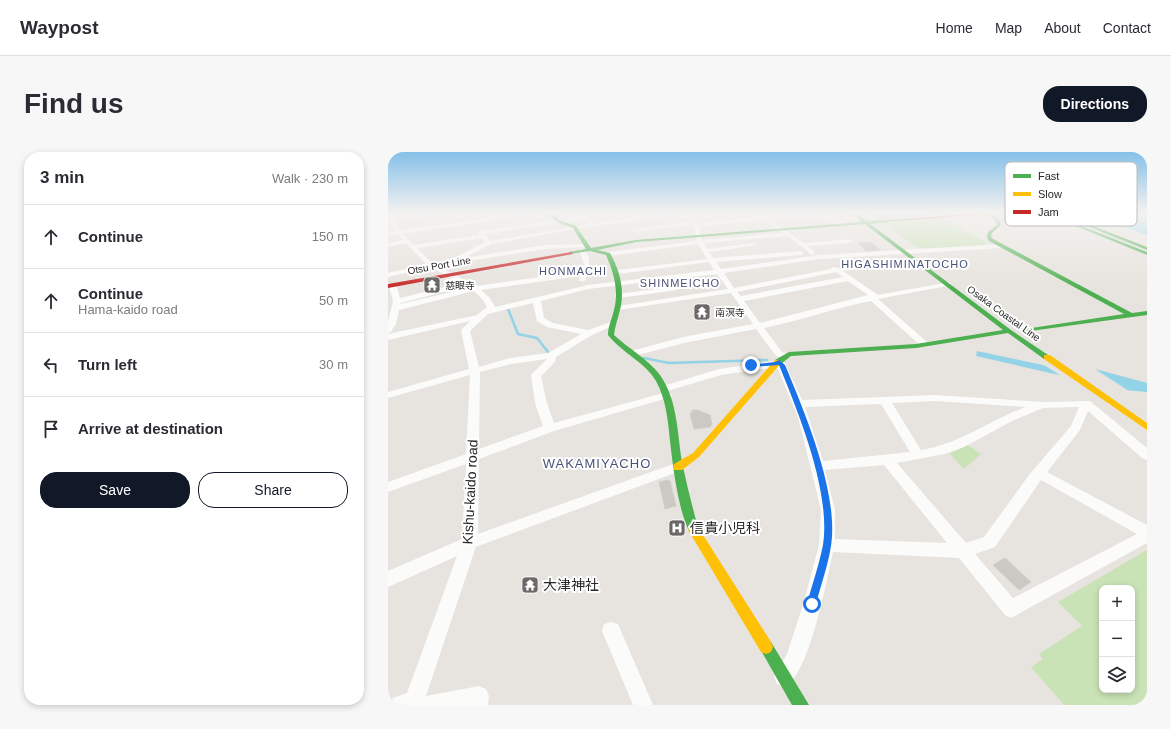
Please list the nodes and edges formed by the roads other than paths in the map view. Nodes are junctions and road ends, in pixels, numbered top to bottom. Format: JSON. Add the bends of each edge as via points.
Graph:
{"nodes":[{"id":1,"x":404,"y":238,"type":"edge"},
{"id":2,"x":467,"y":238,"type":"edge"},
{"id":3,"x":485,"y":238,"type":"edge"},
{"id":4,"x":517,"y":238,"type":"edge"},
{"id":5,"x":581,"y":238,"type":"edge"},
{"id":6,"x":634,"y":238,"type":"edge"},
{"id":7,"x":714,"y":238,"type":"edge"},
{"id":8,"x":792,"y":238,"type":"edge"},
{"id":9,"x":889,"y":238,"type":"edge"},
{"id":10,"x":893,"y":238,"type":"edge"},
{"id":11,"x":990,"y":238,"type":"edge"},
{"id":12,"x":1108,"y":238,"type":"edge"},
{"id":13,"x":1109,"y":238,"type":"edge"},
{"id":14,"x":1116,"y":238,"type":"edge"},
{"id":15,"x":1120,"y":238,"type":"edge"},
{"id":16,"x":699,"y":239,"type":"junction"},
{"id":17,"x":850,"y":241,"type":"dead end"},
{"id":18,"x":788,"y":242,"type":"dead end"},
{"id":19,"x":489,"y":243,"type":"junction"},
{"id":20,"x":798,"y":243,"type":"junction"},
{"id":21,"x":410,"y":244,"type":"junction"},
{"id":22,"x":388,"y":245,"type":"edge"},
{"id":23,"x":758,"y":245,"type":"dead end"},
{"id":24,"x":1001,"y":246,"type":"junction"},
{"id":25,"x":586,"y":248,"type":"junction"},
{"id":26,"x":1147,"y":249,"type":"edge"},
{"id":27,"x":705,"y":250,"type":"junction"},
{"id":28,"x":810,"y":252,"type":"junction"},
{"id":29,"x":906,"y":252,"type":"junction"},
{"id":30,"x":638,"y":253,"type":"junction"},
{"id":31,"x":608,"y":254,"type":"junction"},
{"id":32,"x":1147,"y":254,"type":"edge"},
{"id":33,"x":916,"y":255,"type":"junction"},
{"id":34,"x":819,"y":257,"type":"junction"},
{"id":35,"x":711,"y":260,"type":"junction"},
{"id":36,"x":450,"y":262,"type":"junction"},
{"id":37,"x":432,"y":265,"type":"junction"},
{"id":38,"x":837,"y":270,"type":"junction"},
{"id":39,"x":720,"y":271,"type":"junction"},
{"id":40,"x":618,"y":272,"type":"junction"},
{"id":41,"x":584,"y":273,"type":"junction"},
{"id":42,"x":450,"y":274,"type":"junction"},
{"id":43,"x":388,"y":275,"type":"edge"},
{"id":44,"x":850,"y":278,"type":"junction"},
{"id":45,"x":646,"y":279,"type":"junction"},
{"id":46,"x":699,"y":282,"type":"dead end"},
{"id":47,"x":618,"y":283,"type":"junction"},
{"id":48,"x":467,"y":284,"type":"junction"},
{"id":49,"x":947,"y":284,"type":"junction"},
{"id":50,"x":388,"y":286,"type":"edge"},
{"id":51,"x":475,"y":289,"type":"junction"},
{"id":52,"x":581,"y":289,"type":"junction"},
{"id":53,"x":671,"y":289,"type":"junction"},
{"id":54,"x":734,"y":290,"type":"junction"},
{"id":55,"x":618,"y":296,"type":"junction"},
{"id":56,"x":873,"y":297,"type":"junction"},
{"id":57,"x":676,"y":299,"type":"junction"},
{"id":58,"x":740,"y":299,"type":"junction"},
{"id":59,"x":537,"y":300,"type":"junction"},
{"id":60,"x":394,"y":308,"type":"edge"},
{"id":61,"x":618,"y":308,"type":"junction"},
{"id":62,"x":1147,"y":313,"type":"edge"},
{"id":63,"x":484,"y":314,"type":"junction"},
{"id":64,"x":1132,"y":316,"type":"junction"},
{"id":65,"x":611,"y":324,"type":"junction"},
{"id":66,"x":758,"y":326,"type":"junction"},
{"id":67,"x":388,"y":330,"type":"edge"},
{"id":68,"x":1009,"y":331,"type":"junction"},
{"id":69,"x":1025,"y":331,"type":"junction"},
{"id":70,"x":589,"y":333,"type":"junction"},
{"id":71,"x":388,"y":337,"type":"edge"},
{"id":72,"x":924,"y":344,"type":"junction"},
{"id":73,"x":634,"y":354,"type":"junction"},
{"id":74,"x":551,"y":356,"type":"junction"},
{"id":75,"x":780,"y":360,"type":"junction"},
{"id":76,"x":1075,"y":365,"type":"dead end"},
{"id":77,"x":474,"y":369,"type":"junction"},
{"id":78,"x":665,"y":392,"type":"junction"},
{"id":79,"x":388,"y":395,"type":"edge"},
{"id":80,"x":884,"y":399,"type":"junction"},
{"id":81,"x":1086,"y":403,"type":"junction"},
{"id":82,"x":799,"y":404,"type":"junction"},
{"id":83,"x":1044,"y":405,"type":"junction"},
{"id":84,"x":1147,"y":427,"type":"edge"},
{"id":85,"x":550,"y":428,"type":"junction"},
{"id":86,"x":918,"y":455,"type":"junction"},
{"id":87,"x":1147,"y":455,"type":"edge"},
{"id":88,"x":472,"y":456,"type":"junction"},
{"id":89,"x":887,"y":460,"type":"junction"},
{"id":90,"x":816,"y":466,"type":"junction"},
{"id":91,"x":678,"y":467,"type":"junction"},
{"id":92,"x":1040,"y":473,"type":"junction"},
{"id":93,"x":388,"y":487,"type":"edge"},
{"id":94,"x":1147,"y":532,"type":"edge"},
{"id":95,"x":1147,"y":536,"type":"edge"},
{"id":96,"x":470,"y":542,"type":"junction"},
{"id":97,"x":827,"y":545,"type":"junction"},
{"id":98,"x":962,"y":551,"type":"junction"},
{"id":99,"x":388,"y":579,"type":"edge"},
{"id":100,"x":611,"y":631,"type":"dead end"},
{"id":101,"x":784,"y":677,"type":"junction"},
{"id":102,"x":414,"y":704,"type":"edge"},
{"id":103,"x":641,"y":704,"type":"edge"},
{"id":104,"x":478,"y":705,"type":"edge"},
{"id":105,"x":801,"y":705,"type":"edge"}],
"edges":[{"from":1,"to":21,"type":"street"},
{"from":2,"to":21,"type":"street"},
{"from":3,"to":19,"type":"street"},
{"from":4,"to":19,"type":"street"},
{"from":5,"to":25,"type":"main road"},
{"from":6,"to":30,"type":"street"},
{"from":7,"to":16,"type":"main road","name":"Otsu Port Line"},
{"from":8,"to":20,"type":"street"},
{"from":9,"to":29,"type":"main road","name":"Osaka Coastal Line"},
{"from":10,"to":33,"type":"main road","name":"Osaka Coastal Line"},
{"from":11,"to":24,"type":"main road"},
{"from":12,"to":32,"type":"main road"},
{"from":13,"to":32,"type":"main road"},
{"from":14,"to":26,"type":"main road"},
{"from":15,"to":26,"type":"main road"},
{"from":16,"to":27,"type":"street"},
{"from":16,"to":30,"type":"main road","name":"Otsu Port Line"},
{"from":17,"to":20,"type":"street"},
{"from":18,"to":20,"type":"street"},
{"from":19,"to":36,"type":"street"},
{"from":20,"to":28,"type":"street"},
{"from":21,"to":22,"type":"street"},
{"from":21,"to":37,"type":"street","via":[[417,254]]},
{"from":23,"to":27,"type":"street"},
{"from":24,"to":33,"type":"street"},
{"from":24,"to":64,"type":"main road"},
{"from":25,"to":30,"type":"main road","name":"Otsu Port Line"},
{"from":25,"to":31,"type":"main road"},
{"from":25,"to":36,"type":"street","via":[[545,247]]},
{"from":25,"to":41,"type":"street","via":[[587,264]]},
{"from":25,"to":42,"type":"main road","name":"Otsu Port Line"},
{"from":27,"to":35,"type":"street"},
{"from":28,"to":34,"type":"street"},
{"from":28,"to":35,"type":"street"},
{"from":29,"to":33,"type":"main road","name":"Osaka Coastal Line"},
{"from":29,"to":34,"type":"street"},
{"from":30,"to":31,"type":"street"},
{"from":30,"to":35,"type":"street"},
{"from":30,"to":40,"type":"street"},
{"from":30,"to":45,"type":"street"},
{"from":31,"to":40,"type":"main road"},
{"from":33,"to":38,"type":"street"},
{"from":33,"to":49,"type":"main road","name":"Osaka Coastal Line"},
{"from":33,"to":69,"type":"main road","name":"Osaka Coastal Line"},
{"from":34,"to":38,"type":"street"},
{"from":34,"to":39,"type":"street"},
{"from":35,"to":39,"type":"street"},
{"from":36,"to":37,"type":"street"},
{"from":37,"to":42,"type":"street"},
{"from":37,"to":43,"type":"street"},
{"from":38,"to":44,"type":"street"},
{"from":38,"to":54,"type":"street"},
{"from":39,"to":45,"type":"street"},
{"from":39,"to":54,"type":"street"},
{"from":40,"to":47,"type":"main road"},
{"from":41,"to":51,"type":"street"},
{"from":41,"to":52,"type":"street"},
{"from":42,"to":48,"type":"street"},
{"from":42,"to":50,"type":"main road","name":"Otsu Port Line"},
{"from":44,"to":56,"type":"street"},
{"from":44,"to":58,"type":"street"},
{"from":45,"to":47,"type":"street"},
{"from":46,"to":53,"type":"street"},
{"from":47,"to":52,"type":"street"},
{"from":47,"to":55,"type":"main road"},
{"from":48,"to":51,"type":"street"},
{"from":48,"to":60,"type":"street"},
{"from":49,"to":56,"type":"street"},
{"from":49,"to":68,"type":"main road","name":"Osaka Coastal Line"},
{"from":50,"to":60,"type":"street","via":[[394,290]]},
{"from":51,"to":60,"type":"street"},
{"from":51,"to":63,"type":"street","via":[[491,307]]},
{"from":52,"to":59,"type":"street"},
{"from":53,"to":55,"type":"street"},
{"from":53,"to":57,"type":"street"},
{"from":54,"to":57,"type":"street"},
{"from":54,"to":58,"type":"street"},
{"from":55,"to":61,"type":"main road"},
{"from":56,"to":66,"type":"street"},
{"from":56,"to":72,"type":"street"},
{"from":57,"to":61,"type":"street"},
{"from":58,"to":66,"type":"street"},
{"from":59,"to":63,"type":"street"},
{"from":59,"to":70,"type":"street","via":[[540,319],[550,325]]},
{"from":60,"to":67,"type":"street","via":[[392,324]]},
{"from":61,"to":65,"type":"main road"},
{"from":62,"to":64,"type":"main road"},
{"from":63,"to":71,"type":"street"},
{"from":63,"to":77,"type":"street","name":"Kishu-kaido road","via":[[465,330]]},
{"from":64,"to":69,"type":"main road"},
{"from":65,"to":70,"type":"street"},
{"from":65,"to":73,"type":"main road","via":[[611,335],[622,347]]},
{"from":66,"to":73,"type":"street","via":[[683,340]]},
{"from":66,"to":75,"type":"street","via":[[779,354]]},
{"from":68,"to":72,"type":"main road"},
{"from":68,"to":84,"type":"main road","name":"Osaka Coastal Line"},
{"from":69,"to":76,"type":"main road","name":"Osaka Coastal Line"},
{"from":70,"to":74,"type":"street"},
{"from":72,"to":75,"type":"main road","via":[[797,353]]},
{"from":73,"to":78,"type":"main road","via":[[661,382]]},
{"from":74,"to":77,"type":"street"},
{"from":74,"to":85,"type":"street","via":[[552,360],[536,375],[541,403]]},
{"from":75,"to":78,"type":"street","via":[[713,372]]},
{"from":75,"to":82,"type":"street"},
{"from":75,"to":91,"type":"main road","via":[[696,455]]},
{"from":77,"to":79,"type":"street"},
{"from":77,"to":88,"type":"street","name":"Kishu-kaido road"},
{"from":78,"to":85,"type":"street"},
{"from":78,"to":91,"type":"main road"},
{"from":80,"to":82,"type":"street"},
{"from":80,"to":83,"type":"street","via":[[935,398]]},
{"from":80,"to":86,"type":"street"},
{"from":81,"to":83,"type":"street"},
{"from":81,"to":87,"type":"street"},
{"from":81,"to":92,"type":"street","via":[[1076,427]]},
{"from":82,"to":90,"type":"street"},
{"from":83,"to":86,"type":"street","via":[[1010,417],[960,444]]},
{"from":85,"to":88,"type":"street"},
{"from":86,"to":89,"type":"street"},
{"from":88,"to":93,"type":"street"},
{"from":88,"to":96,"type":"street","name":"Kishu-kaido road"},
{"from":89,"to":90,"type":"street"},
{"from":89,"to":98,"type":"street"},
{"from":90,"to":97,"type":"street","via":[[828,510]]},
{"from":91,"to":96,"type":"street"},
{"from":91,"to":101,"type":"main road","via":[[691,524]]},
{"from":92,"to":94,"type":"street"},
{"from":92,"to":98,"type":"street","via":[[989,542]]},
{"from":95,"to":98,"type":"street","via":[[1011,609]]},
{"from":96,"to":99,"type":"street"},
{"from":96,"to":102,"type":"street","name":"Kishu-kaido road"},
{"from":97,"to":98,"type":"street"},
{"from":97,"to":101,"type":"street","via":[[795,659]]},
{"from":100,"to":103,"type":"street"},
{"from":101,"to":105,"type":"main road"},
{"from":102,"to":104,"type":"street","via":[[479,696]]}]}
